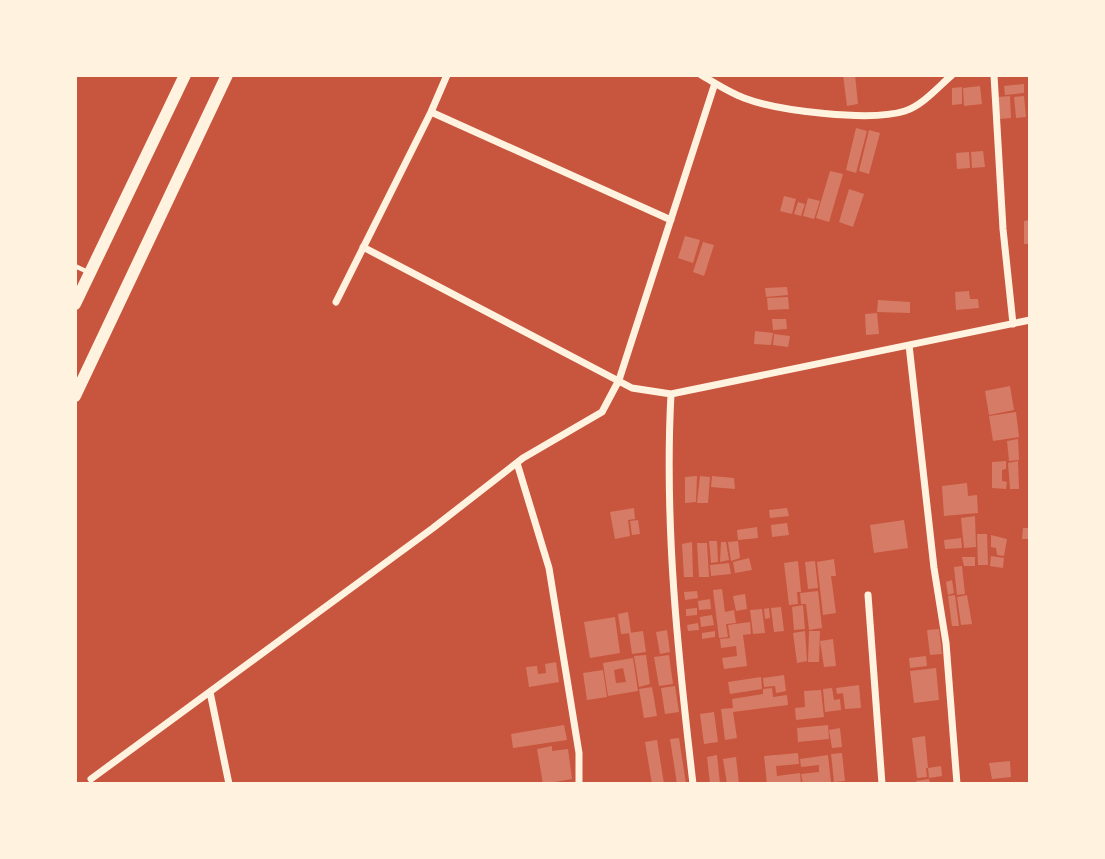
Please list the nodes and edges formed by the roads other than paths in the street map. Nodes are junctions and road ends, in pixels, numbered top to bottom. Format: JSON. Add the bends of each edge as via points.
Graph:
{"nodes":[{"id":1,"x":186,"y":75,"type":"edge"},
{"id":2,"x":227,"y":75,"type":"edge"},
{"id":3,"x":447,"y":75,"type":"edge"},
{"id":4,"x":701,"y":75,"type":"edge"},
{"id":5,"x":952,"y":75,"type":"edge"},
{"id":6,"x":994,"y":75,"type":"edge"},
{"id":7,"x":715,"y":83,"type":"junction"},
{"id":8,"x":431,"y":112,"type":"junction"},
{"id":9,"x":671,"y":220,"type":"junction"},
{"id":10,"x":363,"y":247,"type":"junction"},
{"id":11,"x":75,"y":266,"type":"edge"},
{"id":12,"x":91,"y":273,"type":"junction"},
{"id":13,"x":336,"y":302,"type":"dead end"},
{"id":14,"x":75,"y":304,"type":"edge"},
{"id":15,"x":1030,"y":320,"type":"edge"},
{"id":16,"x":1013,"y":324,"type":"junction"},
{"id":17,"x":909,"y":345,"type":"junction"},
{"id":18,"x":619,"y":380,"type":"junction"},
{"id":19,"x":671,"y":394,"type":"junction"},
{"id":20,"x":75,"y":396,"type":"edge"},
{"id":21,"x":517,"y":463,"type":"junction"},
{"id":22,"x":868,"y":595,"type":"dead end"},
{"id":23,"x":210,"y":692,"type":"junction"},
{"id":24,"x":92,"y":779,"type":"dead end"},
{"id":25,"x":229,"y":784,"type":"edge"},
{"id":26,"x":579,"y":784,"type":"edge"},
{"id":27,"x":693,"y":784,"type":"edge"},
{"id":28,"x":882,"y":784,"type":"edge"},
{"id":29,"x":957,"y":784,"type":"edge"}],
"edges":[{"from":1,"to":12,"type":"main road"},
{"from":2,"to":20,"type":"main road"},
{"from":3,"to":8,"type":"street"},
{"from":4,"to":7,"type":"street"},
{"from":5,"to":7,"type":"street","via":[[918,105],[887,115],[812,113],[744,98]]},
{"from":6,"to":16,"type":"street"},
{"from":7,"to":9,"type":"street"},
{"from":8,"to":9,"type":"street"},
{"from":8,"to":10,"type":"street"},
{"from":9,"to":18,"type":"street"},
{"from":10,"to":13,"type":"street"},
{"from":10,"to":18,"type":"street"},
{"from":11,"to":12,"type":"lane"},
{"from":12,"to":14,"type":"main road"},
{"from":15,"to":16,"type":"street"},
{"from":16,"to":17,"type":"street"},
{"from":17,"to":19,"type":"street"},
{"from":17,"to":29,"type":"street","via":[[946,643]]},
{"from":18,"to":19,"type":"street","via":[[632,388]]},
{"from":18,"to":21,"type":"street","via":[[602,412]]},
{"from":19,"to":27,"type":"street","via":[[671,548]]},
{"from":21,"to":23,"type":"street"},
{"from":21,"to":26,"type":"street","via":[[551,579],[579,753]]},
{"from":22,"to":28,"type":"street"},
{"from":23,"to":24,"type":"street"},
{"from":23,"to":25,"type":"street"}]}
